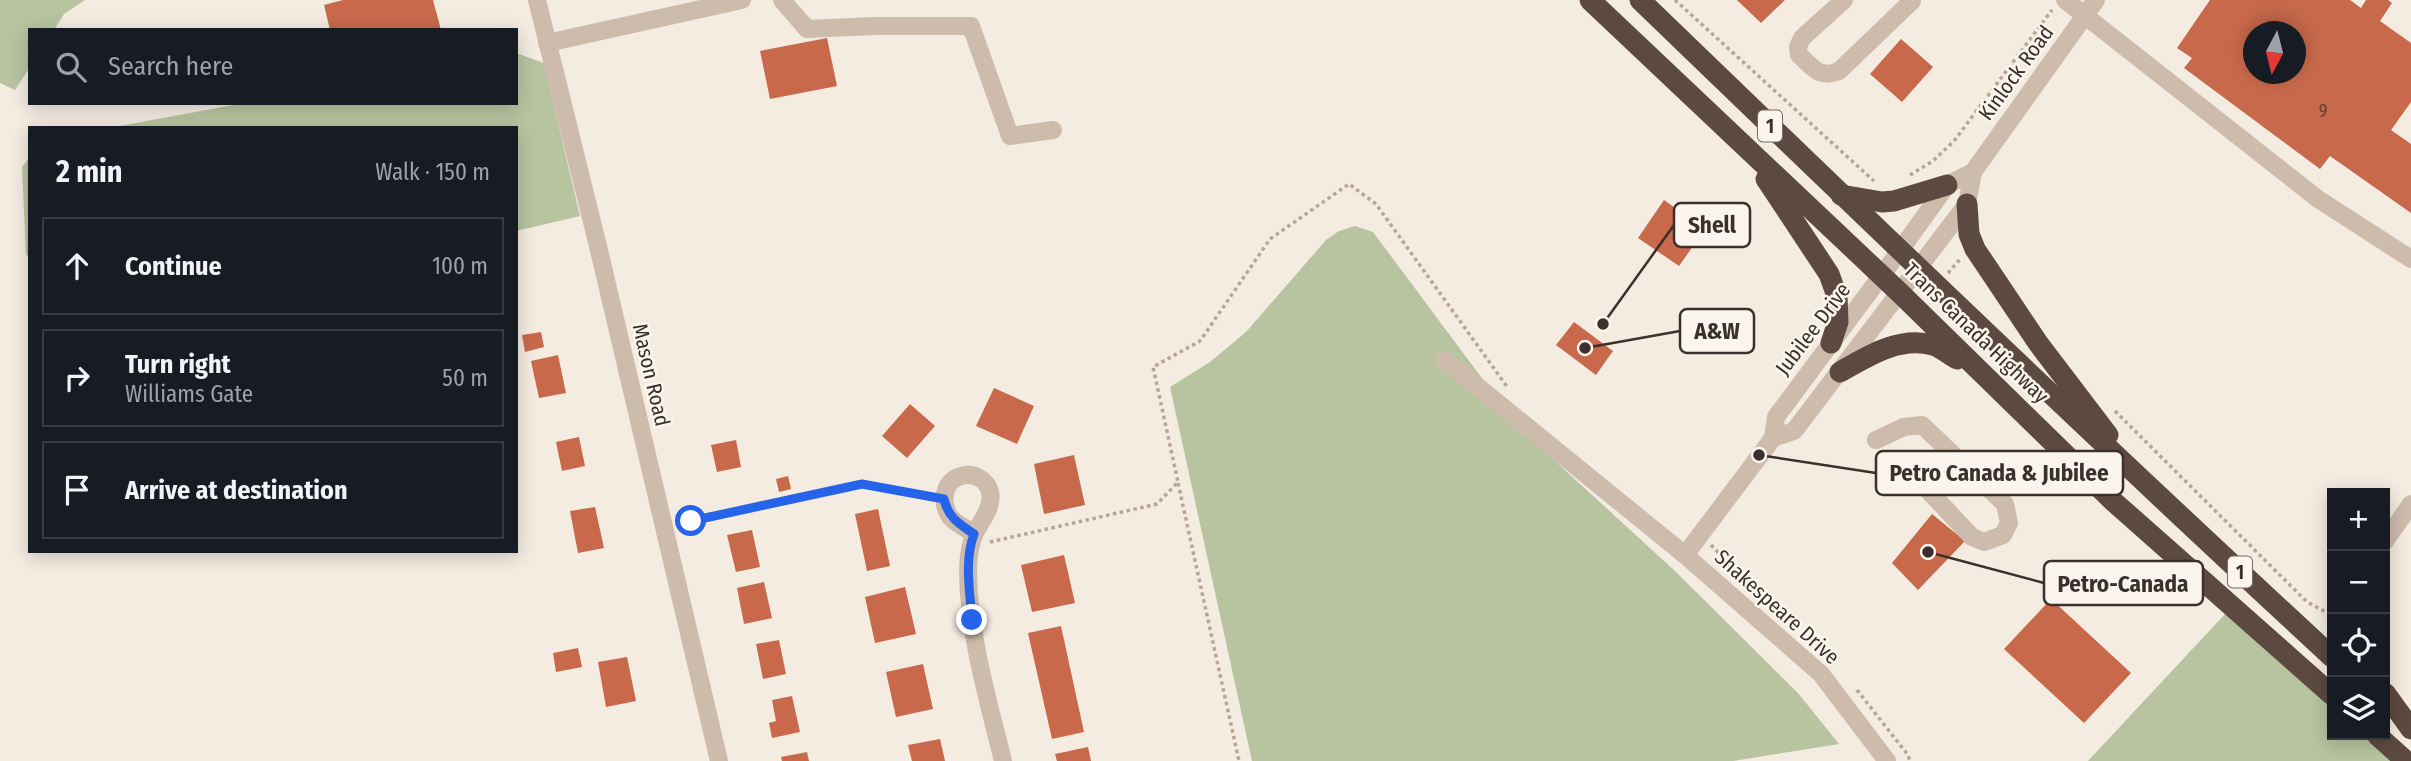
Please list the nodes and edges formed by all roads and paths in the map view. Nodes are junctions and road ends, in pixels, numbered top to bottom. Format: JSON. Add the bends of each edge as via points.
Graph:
{"nodes":[{"id":1,"x":537,"y":0,"type":"edge"},
{"id":2,"x":742,"y":0,"type":"edge"},
{"id":3,"x":782,"y":0,"type":"edge"},
{"id":4,"x":1590,"y":0,"type":"edge"},
{"id":5,"x":1640,"y":0,"type":"edge"},
{"id":6,"x":1843,"y":0,"type":"edge"},
{"id":7,"x":1912,"y":0,"type":"edge"},
{"id":8,"x":2059,"y":0,"type":"edge"},
{"id":9,"x":2065,"y":0,"type":"edge"},
{"id":10,"x":2091,"y":7,"type":"edge"},
{"id":11,"x":547,"y":43,"type":"junction"},
{"id":12,"x":1053,"y":130,"type":"dead end"},
{"id":13,"x":1746,"y":148,"type":"junction"},
{"id":14,"x":1973,"y":172,"type":"junction"},
{"id":15,"x":1901,"y":178,"type":"dead end"},
{"id":16,"x":1947,"y":186,"type":"junction"},
{"id":17,"x":1841,"y":195,"type":"junction"},
{"id":18,"x":1967,"y":204,"type":"junction"},
{"id":19,"x":1968,"y":250,"type":"dead end"},
{"id":20,"x":1899,"y":252,"type":"junction"},
{"id":21,"x":2411,"y":259,"type":"edge"},
{"id":22,"x":1918,"y":269,"type":"junction"},
{"id":23,"x":1881,"y":276,"type":"junction"},
{"id":24,"x":1944,"y":278,"type":"dead end"},
{"id":25,"x":1900,"y":293,"type":"junction"},
{"id":26,"x":1831,"y":344,"type":"junction"},
{"id":27,"x":1445,"y":360,"type":"dead end"},
{"id":28,"x":1840,"y":372,"type":"junction"},
{"id":29,"x":1984,"y":374,"type":"junction"},
{"id":30,"x":1509,"y":390,"type":"dead end"},
{"id":31,"x":1773,"y":438,"type":"junction"},
{"id":32,"x":1876,"y":440,"type":"dead end"},
{"id":33,"x":1178,"y":482,"type":"junction"},
{"id":34,"x":1924,"y":486,"type":"dead end"},
{"id":35,"x":2148,"y":487,"type":"junction"},
{"id":36,"x":944,"y":499,"type":"junction"},
{"id":37,"x":2411,"y":504,"type":"edge"},
{"id":38,"x":664,"y":527,"type":"junction"},
{"id":39,"x":1701,"y":534,"type":"junction"},
{"id":40,"x":2390,"y":534,"type":"edge"},
{"id":41,"x":973,"y":537,"type":"junction"},
{"id":42,"x":1685,"y":555,"type":"junction"},
{"id":43,"x":1759,"y":595,"type":"dead end"},
{"id":44,"x":2327,"y":652,"type":"edge"},
{"id":45,"x":1856,"y":688,"type":"dead end"},
{"id":46,"x":2327,"y":691,"type":"edge"},
{"id":47,"x":2390,"y":700,"type":"edge"},
{"id":48,"x":2390,"y":711,"type":"edge"},
{"id":49,"x":2411,"y":730,"type":"edge"},
{"id":50,"x":2383,"y":740,"type":"edge"},
{"id":51,"x":719,"y":761,"type":"edge"},
{"id":52,"x":1003,"y":761,"type":"edge"},
{"id":53,"x":1239,"y":761,"type":"edge"},
{"id":54,"x":1887,"y":761,"type":"edge"},
{"id":55,"x":1910,"y":761,"type":"edge"},
{"id":56,"x":2406,"y":761,"type":"edge"}],
"edges":[{"from":1,"to":11,"type":"street","name":"Mason Road"},
{"from":2,"to":11,"type":"street"},
{"from":3,"to":12,"type":"street","via":[[807,29],[971,26],[1010,136]]},
{"from":4,"to":13,"type":"highway","name":"Trans Canada Highway","number":"1"},
{"from":5,"to":17,"type":"highway","name":"Trans Canada Highway","number":"1"},
{"from":6,"to":7,"type":"street","via":[[1798,47],[1799,55],[1819,73],[1839,71]]},
{"from":8,"to":15,"type":"path","via":[[1954,141],[1933,161]]},
{"from":9,"to":10,"type":"street"},
{"from":10,"to":14,"type":"street","name":"Kinlock Road"},
{"from":10,"to":21,"type":"street","via":[[2318,199]]},
{"from":11,"to":38,"type":"street","name":"Mason Road"},
{"from":13,"to":23,"type":"highway","name":"Trans Canada Highway","number":"1"},
{"from":13,"to":26,"type":"highway","via":[[1829,274],[1837,296],[1838,322]]},
{"from":14,"to":16,"type":"street","name":"Kinlock Road"},
{"from":14,"to":18,"type":"street","name":"Kinlock Road"},
{"from":16,"to":17,"type":"highway","via":[[1882,202]]},
{"from":16,"to":20,"type":"street","name":"Kinlock Road"},
{"from":17,"to":20,"type":"highway","name":"Trans Canada Highway","number":"1"},
{"from":18,"to":22,"type":"street","name":"Kinlock Road"},
{"from":18,"to":35,"type":"highway","via":[[1975,249],[2038,343]]},
{"from":19,"to":24,"type":"path"},
{"from":20,"to":22,"type":"highway","name":"Trans Canada Highway","number":"1"},
{"from":20,"to":23,"type":"street","name":"Jubilee Drive"},
{"from":22,"to":25,"type":"street","name":"Jubilee Drive"},
{"from":22,"to":35,"type":"highway","name":"Trans Canada Highway","number":"1"},
{"from":23,"to":25,"type":"highway","name":"Trans Canada Highway","number":"1"},
{"from":23,"to":26,"type":"street","name":"Jubilee Drive"},
{"from":25,"to":28,"type":"street","name":"Jubilee Drive"},
{"from":25,"to":29,"type":"highway","name":"Trans Canada Highway","number":"1"},
{"from":26,"to":31,"type":"street","name":"Jubilee Drive","via":[[1776,417]]},
{"from":27,"to":42,"type":"street","name":"Shakespeare Drive"},
{"from":28,"to":29,"type":"highway","via":[[1886,347],[1909,344],[1933,345]]},
{"from":28,"to":31,"type":"street","name":"Jubilee Drive","via":[[1794,431]]},
{"from":29,"to":46,"type":"highway","name":"Trans Canada Highway","number":"1","via":[[2114,502]]},
{"from":30,"to":33,"type":"path","via":[[1376,204],[1349,184],[1270,239],[1200,341],[1153,367]]},
{"from":31,"to":39,"type":"street","name":"Jubilee Drive"},
{"from":32,"to":34,"type":"street","via":[[1904,427],[1922,425],[2005,504],[2009,523],[2003,535],[1984,542],[1972,537]]},
{"from":33,"to":41,"type":"path","via":[[1157,504],[988,543]]},
{"from":33,"to":53,"type":"path"},
{"from":35,"to":44,"type":"highway","name":"Trans Canada Highway","number":"1"},
{"from":36,"to":38,"type":"path","via":[[862,484]]},
{"from":36,"to":41,"type":"street","via":[[952,519]]},
{"from":36,"to":41,"type":"street","via":[[946,489],[961,475],[981,479],[988,487],[989,506]]},
{"from":37,"to":40,"type":"street"},
{"from":38,"to":51,"type":"street","name":"Mason Road"},
{"from":39,"to":42,"type":"street","name":"Jubilee Drive"},
{"from":39,"to":43,"type":"path"},
{"from":41,"to":52,"type":"street","via":[[968,574],[972,620]]},
{"from":42,"to":54,"type":"street","name":"Shakespeare Drive","via":[[1821,674]]},
{"from":45,"to":55,"type":"path"},
{"from":47,"to":49,"type":"highway"},
{"from":48,"to":49,"type":"highway"},
{"from":50,"to":56,"type":"highway"}]}
